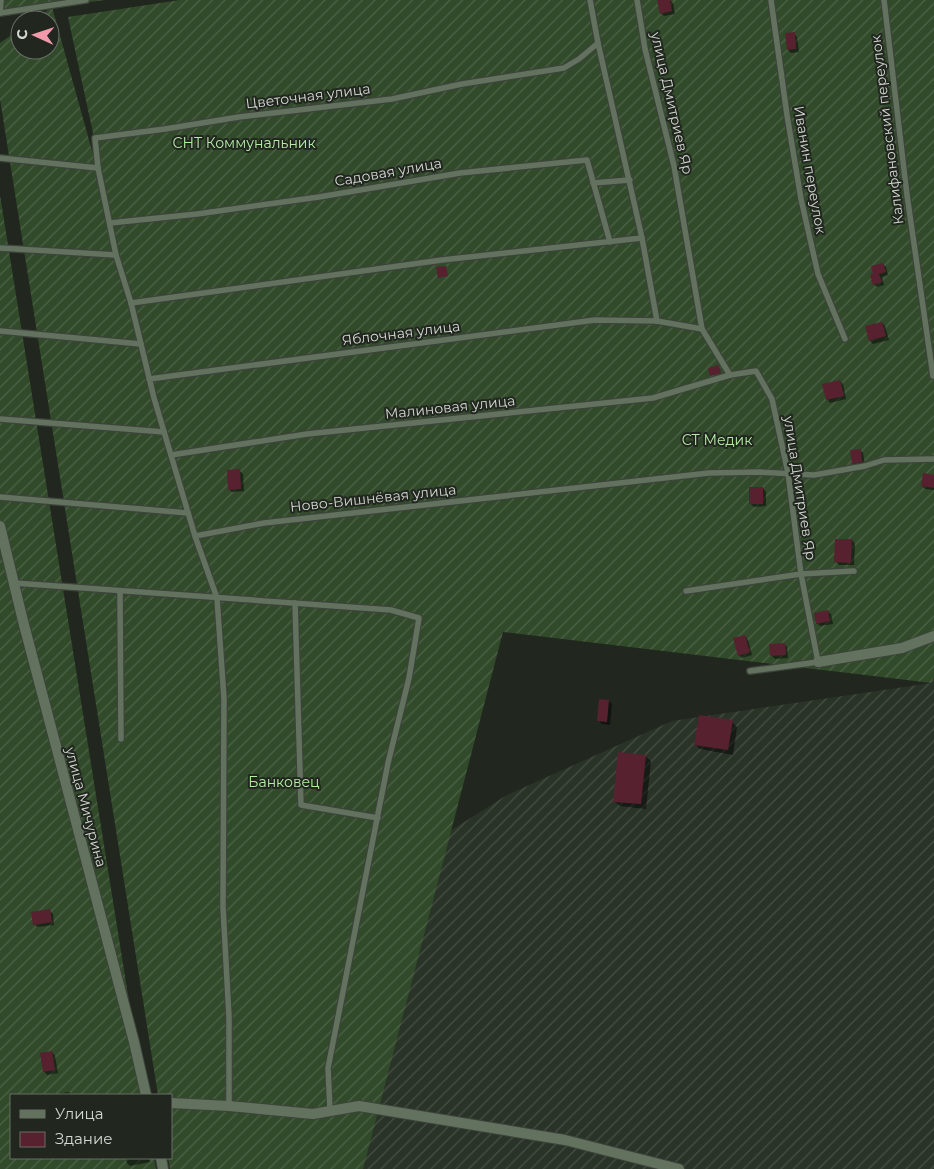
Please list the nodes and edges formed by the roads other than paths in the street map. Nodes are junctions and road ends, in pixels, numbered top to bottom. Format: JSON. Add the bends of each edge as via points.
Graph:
{"nodes":[{"id":1,"x":1,"y":0,"type":"edge"},
{"id":2,"x":86,"y":0,"type":"edge"},
{"id":3,"x":590,"y":0,"type":"edge"},
{"id":4,"x":637,"y":0,"type":"edge"},
{"id":5,"x":770,"y":0,"type":"edge"},
{"id":6,"x":884,"y":0,"type":"edge"},
{"id":7,"x":0,"y":13,"type":"edge"},
{"id":8,"x":598,"y":42,"type":"junction"},
{"id":9,"x":0,"y":158,"type":"edge"},
{"id":10,"x":98,"y":168,"type":"junction"},
{"id":11,"x":630,"y":180,"type":"junction"},
{"id":12,"x":593,"y":183,"type":"junction"},
{"id":13,"x":110,"y":223,"type":"junction"},
{"id":14,"x":642,"y":238,"type":"junction"},
{"id":15,"x":610,"y":242,"type":"junction"},
{"id":16,"x":0,"y":248,"type":"edge"},
{"id":17,"x":116,"y":256,"type":"junction"},
{"id":18,"x":131,"y":302,"type":"junction"},
{"id":19,"x":657,"y":321,"type":"junction"},
{"id":20,"x":702,"y":329,"type":"junction"},
{"id":21,"x":0,"y":331,"type":"edge"},
{"id":22,"x":845,"y":339,"type":"dead end"},
{"id":23,"x":141,"y":344,"type":"junction"},
{"id":24,"x":730,"y":375,"type":"junction"},
{"id":25,"x":933,"y":376,"type":"edge"},
{"id":26,"x":149,"y":379,"type":"junction"},
{"id":27,"x":0,"y":419,"type":"edge"},
{"id":28,"x":164,"y":432,"type":"junction"},
{"id":29,"x":171,"y":455,"type":"junction"},
{"id":30,"x":934,"y":459,"type":"edge"},
{"id":31,"x":788,"y":473,"type":"junction"},
{"id":32,"x":0,"y":497,"type":"edge"},
{"id":33,"x":188,"y":513,"type":"junction"},
{"id":34,"x":0,"y":526,"type":"edge"},
{"id":35,"x":195,"y":536,"type":"junction"},
{"id":36,"x":854,"y":570,"type":"dead end"},
{"id":37,"x":801,"y":574,"type":"junction"},
{"id":38,"x":14,"y":584,"type":"junction"},
{"id":39,"x":120,"y":591,"type":"junction"},
{"id":40,"x":686,"y":591,"type":"dead end"},
{"id":41,"x":217,"y":598,"type":"junction"},
{"id":42,"x":295,"y":603,"type":"junction"},
{"id":43,"x":934,"y":636,"type":"edge"},
{"id":44,"x":818,"y":662,"type":"junction"},
{"id":45,"x":750,"y":671,"type":"dead end"},
{"id":46,"x":122,"y":739,"type":"dead end"},
{"id":47,"x":378,"y":818,"type":"junction"},
{"id":48,"x":146,"y":1094,"type":"edge"},
{"id":49,"x":172,"y":1103,"type":"edge"},
{"id":50,"x":229,"y":1106,"type":"junction"},
{"id":51,"x":330,"y":1110,"type":"junction"},
{"id":52,"x":679,"y":1169,"type":"edge"}],
"edges":[{"from":1,"to":7,"type":"lane"},
{"from":2,"to":7,"type":"lane"},
{"from":3,"to":8,"type":"lane"},
{"from":4,"to":20,"type":"lane","name":"улица Дмитриев Яр","via":[[645,48],[674,166]]},
{"from":5,"to":22,"type":"lane","name":"Иванин переулок","via":[[797,171],[818,274]]},
{"from":6,"to":25,"type":"lane","name":"Калифановский переулок","via":[[907,196]]},
{"from":8,"to":10,"type":"lane","name":"Цветочная улица","via":[[564,68],[392,99],[95,138]]},
{"from":8,"to":11,"type":"lane"},
{"from":9,"to":10,"type":"lane"},
{"from":10,"to":13,"type":"lane"},
{"from":11,"to":12,"type":"lane"},
{"from":11,"to":14,"type":"lane"},
{"from":12,"to":13,"type":"lane","name":"Садовая улица","via":[[587,160],[460,173],[310,198]]},
{"from":12,"to":15,"type":"lane","name":"Садовая улица"},
{"from":13,"to":17,"type":"lane"},
{"from":14,"to":15,"type":"lane"},
{"from":14,"to":19,"type":"lane"},
{"from":15,"to":18,"type":"lane","via":[[433,261]]},
{"from":16,"to":17,"type":"lane"},
{"from":17,"to":18,"type":"lane"},
{"from":18,"to":23,"type":"lane"},
{"from":19,"to":20,"type":"lane"},
{"from":19,"to":26,"type":"lane","name":"Яблочная улица","via":[[594,320]]},
{"from":20,"to":24,"type":"lane","name":"улица Дмитриев Яр"},
{"from":21,"to":23,"type":"lane"},
{"from":23,"to":26,"type":"lane"},
{"from":24,"to":29,"type":"lane","name":"Малиновая улица","via":[[653,398],[308,434]]},
{"from":24,"to":31,"type":"lane","name":"улица Дмитриев Яр","via":[[756,371],[772,399]]},
{"from":26,"to":28,"type":"lane"},
{"from":27,"to":28,"type":"lane"},
{"from":28,"to":29,"type":"lane"},
{"from":29,"to":33,"type":"lane"},
{"from":30,"to":31,"type":"lane","name":"Ново-Вишнёвая улица","via":[[884,460],[814,475]]},
{"from":31,"to":35,"type":"lane","name":"Ново-Вишнёвая улица","via":[[709,473],[264,523]]},
{"from":31,"to":37,"type":"lane","name":"улица Дмитриев Яр"},
{"from":32,"to":33,"type":"lane"},
{"from":33,"to":35,"type":"lane"},
{"from":34,"to":38,"type":"street","name":"улица Мичурина"},
{"from":35,"to":41,"type":"lane"},
{"from":36,"to":37,"type":"lane"},
{"from":37,"to":40,"type":"lane"},
{"from":37,"to":44,"type":"lane","name":"улица Дмитриев Яр"},
{"from":38,"to":39,"type":"lane"},
{"from":38,"to":48,"type":"street","name":"улица Мичурина"},
{"from":39,"to":41,"type":"lane"},
{"from":39,"to":46,"type":"lane"},
{"from":41,"to":42,"type":"lane"},
{"from":41,"to":50,"type":"lane","via":[[224,699],[223,907],[229,1017]]},
{"from":42,"to":47,"type":"lane","via":[[302,805]]},
{"from":42,"to":47,"type":"lane","via":[[391,610],[419,618]]},
{"from":43,"to":44,"type":"street","via":[[902,648]]},
{"from":44,"to":45,"type":"lane"},
{"from":47,"to":51,"type":"lane","via":[[328,1068]]},
{"from":49,"to":50,"type":"street"},
{"from":50,"to":51,"type":"street","via":[[313,1114]]},
{"from":51,"to":52,"type":"street","via":[[358,1106],[565,1140]]}]}
